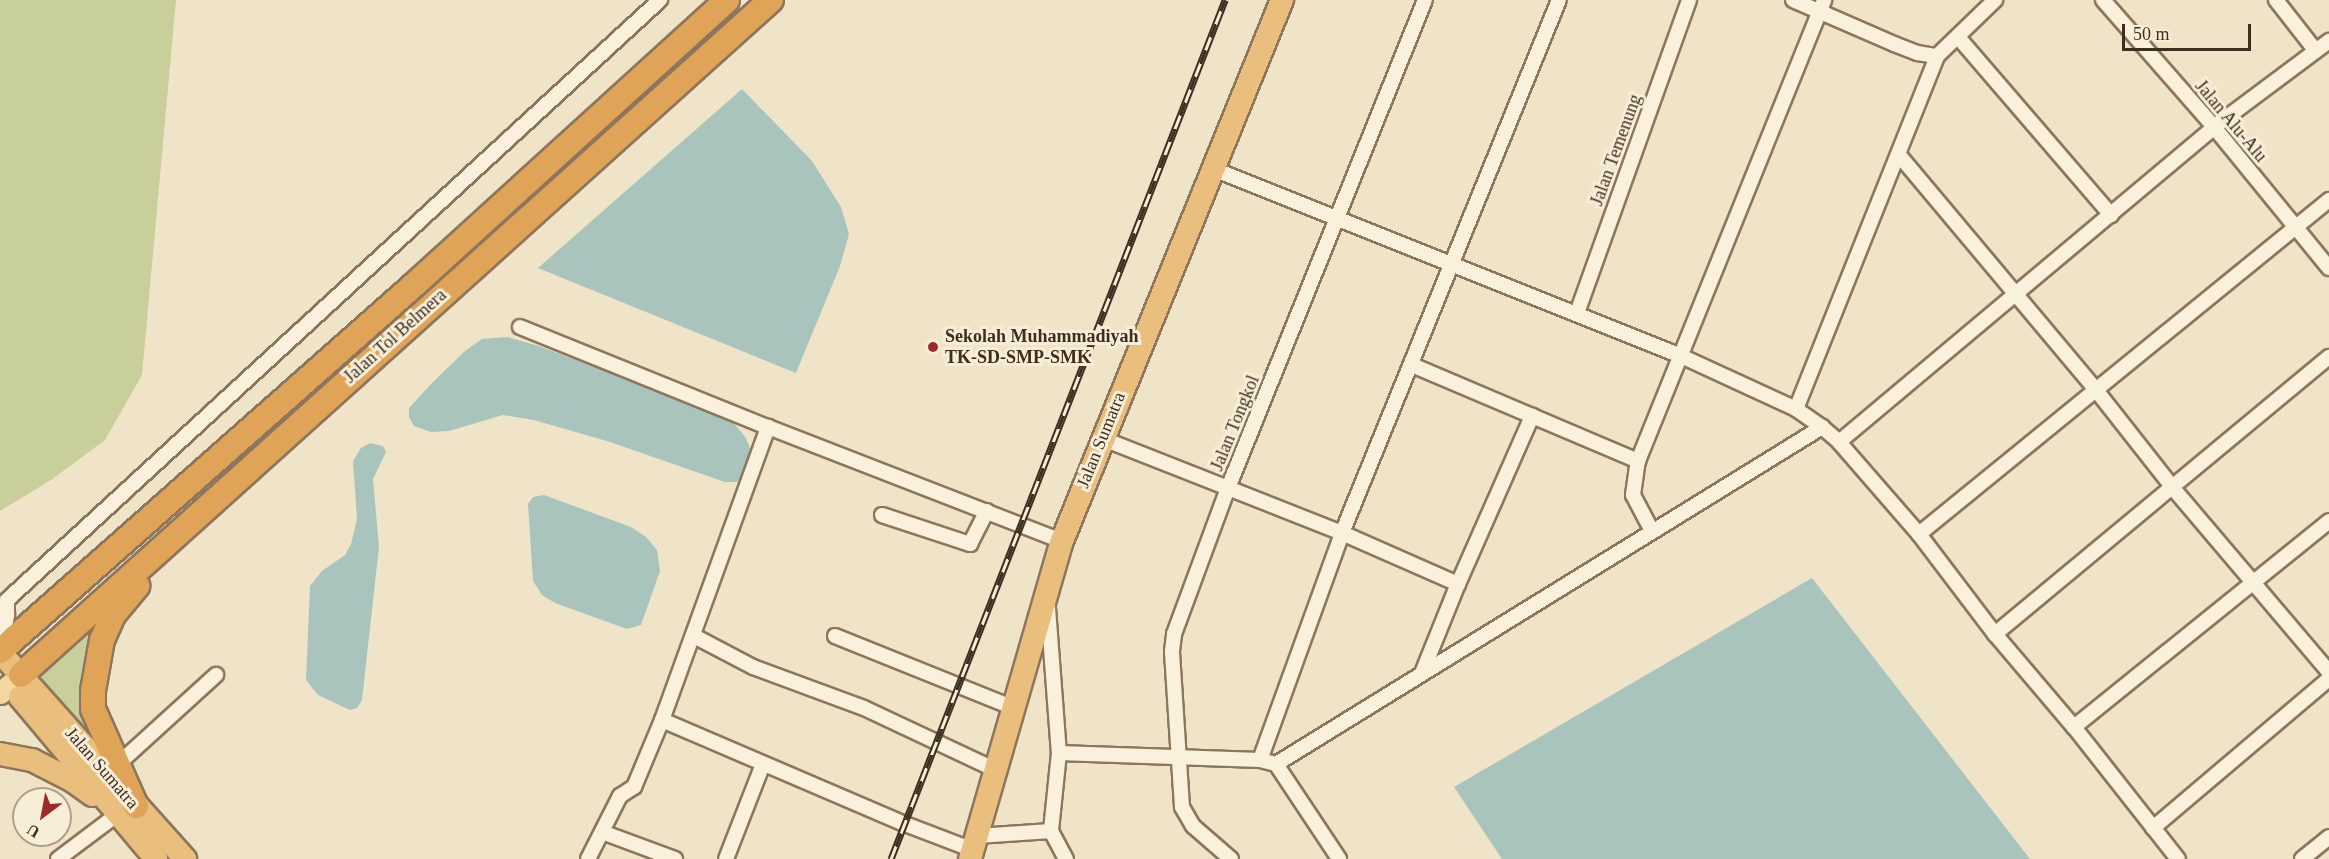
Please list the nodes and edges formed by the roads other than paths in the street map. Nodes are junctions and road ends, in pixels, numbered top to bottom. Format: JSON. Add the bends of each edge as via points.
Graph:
{"nodes":[{"id":1,"x":660,"y":0,"type":"edge"},
{"id":2,"x":727,"y":0,"type":"edge"},
{"id":3,"x":771,"y":0,"type":"edge"},
{"id":4,"x":1282,"y":0,"type":"edge"},
{"id":5,"x":1425,"y":0,"type":"edge"},
{"id":6,"x":1559,"y":0,"type":"edge"},
{"id":7,"x":1689,"y":0,"type":"edge"},
{"id":8,"x":1793,"y":0,"type":"edge"},
{"id":9,"x":1995,"y":0,"type":"edge"},
{"id":10,"x":2103,"y":0,"type":"edge"},
{"id":11,"x":2276,"y":0,"type":"edge"},
{"id":12,"x":1821,"y":6,"type":"edge"},
{"id":13,"x":1958,"y":36,"type":"junction"},
{"id":14,"x":2329,"y":41,"type":"edge"},
{"id":15,"x":2315,"y":50,"type":"junction"},
{"id":16,"x":1937,"y":56,"type":"junction"},
{"id":17,"x":2214,"y":128,"type":"junction"},
{"id":18,"x":1899,"y":155,"type":"junction"},
{"id":19,"x":1211,"y":168,"type":"junction"},
{"id":20,"x":2329,"y":200,"type":"edge"},
{"id":21,"x":2111,"y":215,"type":"junction"},
{"id":22,"x":1338,"y":217,"type":"junction"},
{"id":23,"x":2295,"y":226,"type":"junction"},
{"id":24,"x":1453,"y":264,"type":"junction"},
{"id":25,"x":2329,"y":268,"type":"edge"},
{"id":26,"x":2014,"y":294,"type":"junction"},
{"id":27,"x":1577,"y":313,"type":"junction"},
{"id":28,"x":520,"y":327,"type":"dead end"},
{"id":29,"x":1681,"y":356,"type":"junction"},
{"id":30,"x":2329,"y":357,"type":"edge"},
{"id":31,"x":1412,"y":365,"type":"junction"},
{"id":32,"x":2096,"y":390,"type":"junction"},
{"id":33,"x":1796,"y":409,"type":"junction"},
{"id":34,"x":1532,"y":416,"type":"junction"},
{"id":35,"x":768,"y":427,"type":"junction"},
{"id":36,"x":1822,"y":427,"type":"junction"},
{"id":37,"x":1101,"y":438,"type":"junction"},
{"id":38,"x":1839,"y":442,"type":"junction"},
{"id":39,"x":1638,"y":461,"type":"junction"},
{"id":40,"x":1228,"y":488,"type":"junction"},
{"id":41,"x":2173,"y":488,"type":"junction"},
{"id":42,"x":215,"y":499,"type":"junction"},
{"id":43,"x":987,"y":511,"type":"junction"},
{"id":44,"x":882,"y":515,"type":"dead end"},
{"id":45,"x":2329,"y":522,"type":"edge"},
{"id":46,"x":1652,"y":531,"type":"junction"},
{"id":47,"x":1342,"y":533,"type":"junction"},
{"id":48,"x":1919,"y":534,"type":"junction"},
{"id":49,"x":1062,"y":541,"type":"junction"},
{"id":50,"x":2254,"y":583,"type":"junction"},
{"id":51,"x":1458,"y":584,"type":"junction"},
{"id":52,"x":1047,"y":590,"type":"junction"},
{"id":53,"x":1995,"y":634,"type":"junction"},
{"id":54,"x":694,"y":636,"type":"junction"},
{"id":55,"x":835,"y":636,"type":"dead end"},
{"id":56,"x":0,"y":651,"type":"edge"},
{"id":57,"x":1422,"y":672,"type":"junction"},
{"id":58,"x":2329,"y":672,"type":"edge"},
{"id":59,"x":216,"y":675,"type":"dead end"},
{"id":60,"x":2329,"y":679,"type":"edge"},
{"id":61,"x":8,"y":682,"type":"edge"},
{"id":62,"x":1012,"y":707,"type":"junction"},
{"id":63,"x":662,"y":720,"type":"junction"},
{"id":64,"x":2074,"y":727,"type":"junction"},
{"id":65,"x":1059,"y":753,"type":"junction"},
{"id":66,"x":0,"y":754,"type":"edge"},
{"id":67,"x":1178,"y":756,"type":"junction"},
{"id":68,"x":1260,"y":760,"type":"junction"},
{"id":69,"x":763,"y":764,"type":"junction"},
{"id":70,"x":1276,"y":764,"type":"junction"},
{"id":71,"x":117,"y":765,"type":"junction"},
{"id":72,"x":996,"y":770,"type":"junction"},
{"id":73,"x":127,"y":810,"type":"junction"},
{"id":74,"x":2152,"y":828,"type":"junction"},
{"id":75,"x":602,"y":831,"type":"junction"},
{"id":76,"x":1051,"y":831,"type":"junction"},
{"id":77,"x":2329,"y":837,"type":"edge"},
{"id":78,"x":973,"y":848,"type":"edge"},
{"id":79,"x":58,"y":859,"type":"edge"},
{"id":80,"x":156,"y":859,"type":"edge"},
{"id":81,"x":185,"y":859,"type":"edge"},
{"id":82,"x":588,"y":859,"type":"edge"},
{"id":83,"x":675,"y":859,"type":"edge"},
{"id":84,"x":726,"y":859,"type":"edge"},
{"id":85,"x":1066,"y":859,"type":"edge"},
{"id":86,"x":1231,"y":859,"type":"edge"},
{"id":87,"x":1339,"y":859,"type":"edge"},
{"id":88,"x":2178,"y":859,"type":"edge"},
{"id":89,"x":2302,"y":859,"type":"edge"}],
"edges":[{"from":1,"to":56,"type":"street","via":[[7,600]]},
{"from":2,"to":56,"type":"highway","name":"Jalan Tol Belmera"},
{"from":3,"to":42,"type":"highway","name":"Jalan Tol Belmera"},
{"from":4,"to":19,"type":"highway","name":"Jalan Sumatra"},
{"from":5,"to":22,"type":"street","name":"Jalan Tongkol"},
{"from":6,"to":24,"type":"street"},
{"from":7,"to":27,"type":"street","name":"Jalan Temenung"},
{"from":8,"to":12,"type":"street"},
{"from":9,"to":13,"type":"street"},
{"from":10,"to":17,"type":"street","name":"Jalan Alu-Alu"},
{"from":11,"to":15,"type":"street"},
{"from":12,"to":16,"type":"street","via":[[1917,53]]},
{"from":12,"to":29,"type":"street"},
{"from":13,"to":16,"type":"street"},
{"from":13,"to":21,"type":"street"},
{"from":14,"to":15,"type":"street"},
{"from":15,"to":17,"type":"street"},
{"from":16,"to":18,"type":"street"},
{"from":17,"to":21,"type":"street"},
{"from":17,"to":23,"type":"street","name":"Jalan Alu-Alu"},
{"from":18,"to":26,"type":"street"},
{"from":18,"to":33,"type":"street"},
{"from":19,"to":22,"type":"street"},
{"from":19,"to":37,"type":"highway","name":"Jalan Sumatra"},
{"from":20,"to":23,"type":"street"},
{"from":21,"to":26,"type":"street"},
{"from":22,"to":24,"type":"street"},
{"from":22,"to":40,"type":"street","name":"Jalan Tongkol"},
{"from":23,"to":25,"type":"street","name":"Jalan Alu-Alu"},
{"from":23,"to":32,"type":"street"},
{"from":24,"to":27,"type":"street"},
{"from":24,"to":31,"type":"street"},
{"from":26,"to":32,"type":"street"},
{"from":26,"to":38,"type":"street"},
{"from":27,"to":29,"type":"street"},
{"from":28,"to":35,"type":"street"},
{"from":29,"to":33,"type":"street"},
{"from":29,"to":39,"type":"street"},
{"from":30,"to":41,"type":"street"},
{"from":31,"to":34,"type":"street"},
{"from":31,"to":47,"type":"street"},
{"from":32,"to":41,"type":"street"},
{"from":32,"to":48,"type":"street"},
{"from":33,"to":36,"type":"street"},
{"from":34,"to":39,"type":"street"},
{"from":34,"to":51,"type":"street"},
{"from":35,"to":43,"type":"street"},
{"from":35,"to":54,"type":"street"},
{"from":36,"to":38,"type":"street"},
{"from":36,"to":46,"type":"street"},
{"from":37,"to":40,"type":"street"},
{"from":37,"to":49,"type":"highway","name":"Jalan Sumatra"},
{"from":38,"to":48,"type":"street"},
{"from":39,"to":46,"type":"street","via":[[1633,495]]},
{"from":40,"to":47,"type":"street"},
{"from":40,"to":67,"type":"street","name":"Jalan Tongkol","via":[[1174,634]]},
{"from":41,"to":50,"type":"street"},
{"from":41,"to":53,"type":"street"},
{"from":42,"to":61,"type":"highway","name":"Jalan Tol Belmera"},
{"from":42,"to":71,"type":"highway","via":[[129,594],[102,640],[93,709]]},
{"from":43,"to":44,"type":"street","via":[[969,544]]},
{"from":43,"to":49,"type":"street"},
{"from":45,"to":50,"type":"street"},
{"from":46,"to":57,"type":"street"},
{"from":47,"to":51,"type":"street"},
{"from":47,"to":68,"type":"street"},
{"from":48,"to":53,"type":"street"},
{"from":49,"to":52,"type":"highway","name":"Jalan Sumatra"},
{"from":50,"to":58,"type":"street"},
{"from":50,"to":64,"type":"street"},
{"from":51,"to":57,"type":"street"},
{"from":52,"to":62,"type":"highway","name":"Jalan Sumatra"},
{"from":52,"to":65,"type":"street"},
{"from":53,"to":64,"type":"street"},
{"from":54,"to":63,"type":"street"},
{"from":54,"to":72,"type":"street","via":[[753,668],[864,708]]},
{"from":55,"to":62,"type":"street"},
{"from":56,"to":61,"type":"highway","name":"Jalan Sumatra"},
{"from":57,"to":70,"type":"street"},
{"from":59,"to":71,"type":"street"},
{"from":60,"to":74,"type":"street"},
{"from":61,"to":73,"type":"highway","name":"Jalan Sumatra"},
{"from":62,"to":72,"type":"highway","name":"Jalan Sumatra"},
{"from":63,"to":69,"type":"street"},
{"from":63,"to":75,"type":"street","via":[[633,787],[620,796]]},
{"from":64,"to":74,"type":"street"},
{"from":65,"to":67,"type":"street"},
{"from":65,"to":76,"type":"street"},
{"from":66,"to":73,"type":"highway","via":[[32,760]]},
{"from":67,"to":68,"type":"street"},
{"from":67,"to":86,"type":"street","name":"Jalan Tongkol","via":[[1186,817]]},
{"from":68,"to":70,"type":"street"},
{"from":69,"to":78,"type":"street","via":[[904,824]]},
{"from":69,"to":84,"type":"street"},
{"from":70,"to":87,"type":"street"},
{"from":71,"to":73,"type":"highway"},
{"from":72,"to":78,"type":"highway","name":"Jalan Sumatra"},
{"from":73,"to":79,"type":"street"},
{"from":73,"to":80,"type":"highway","name":"Jalan Sumatra"},
{"from":73,"to":81,"type":"highway","name":"Jalan Sumatra"},
{"from":74,"to":88,"type":"street"},
{"from":75,"to":82,"type":"street"},
{"from":75,"to":83,"type":"street"},
{"from":76,"to":78,"type":"street"},
{"from":76,"to":85,"type":"street"},
{"from":77,"to":89,"type":"street"}]}
